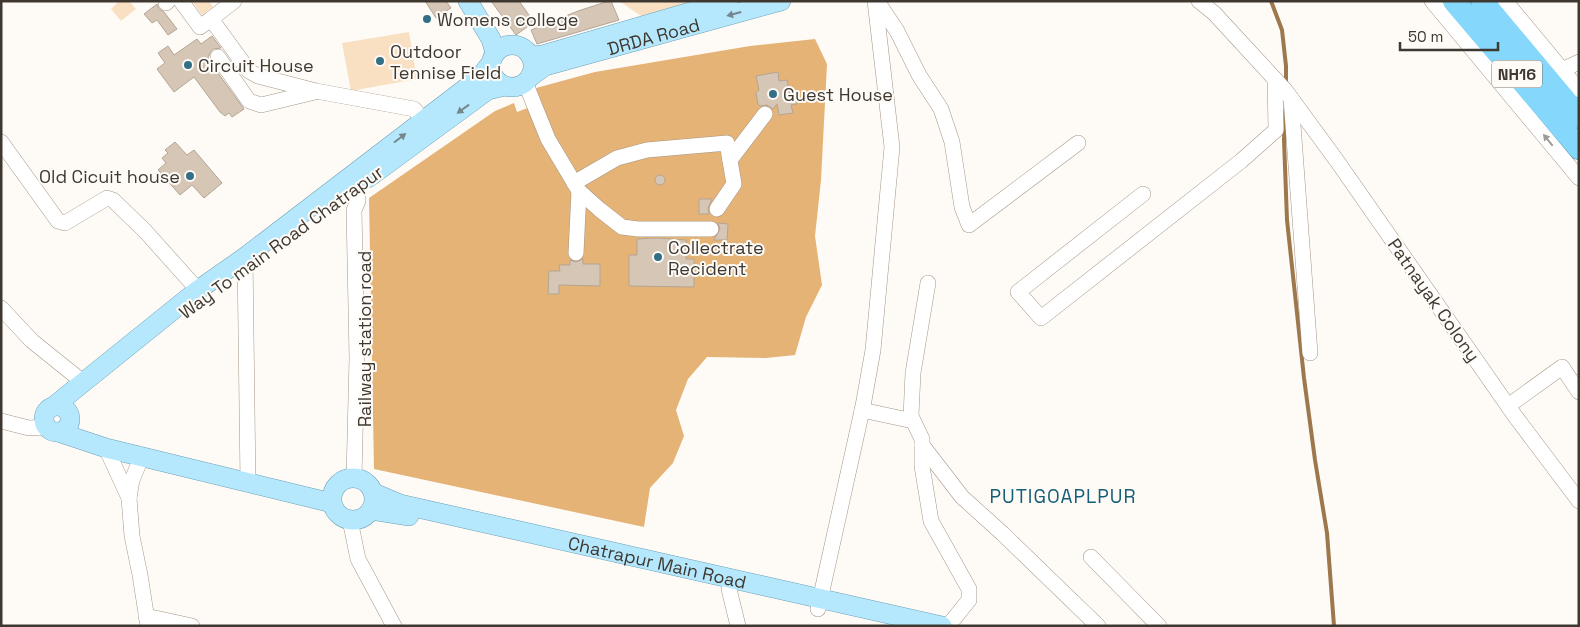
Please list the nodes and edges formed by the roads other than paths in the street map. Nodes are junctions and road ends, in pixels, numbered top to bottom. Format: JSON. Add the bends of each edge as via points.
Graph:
{"nodes":[{"id":1,"x":234,"y":1,"type":"edge"},
{"id":2,"x":468,"y":1,"type":"edge"},
{"id":3,"x":481,"y":1,"type":"edge"},
{"id":4,"x":728,"y":1,"type":"edge"},
{"id":5,"x":781,"y":1,"type":"edge"},
{"id":6,"x":876,"y":1,"type":"edge"},
{"id":7,"x":1198,"y":1,"type":"edge"},
{"id":8,"x":1432,"y":1,"type":"edge"},
{"id":9,"x":1454,"y":1,"type":"edge"},
{"id":10,"x":1482,"y":1,"type":"edge"},
{"id":11,"x":1505,"y":1,"type":"edge"},
{"id":12,"x":172,"y":2,"type":"edge"},
{"id":13,"x":212,"y":18,"type":"junction"},
{"id":14,"x":513,"y":44,"type":"junction"},
{"id":15,"x":530,"y":56,"type":"junction"},
{"id":16,"x":218,"y":58,"type":"dead end"},
{"id":17,"x":493,"y":58,"type":"junction"},
{"id":18,"x":1579,"y":62,"type":"edge"},
{"id":19,"x":1562,"y":70,"type":"junction"},
{"id":20,"x":1274,"y":79,"type":"junction"},
{"id":21,"x":527,"y":80,"type":"junction"},
{"id":22,"x":505,"y":86,"type":"junction"},
{"id":23,"x":1579,"y":90,"type":"edge"},
{"id":24,"x":316,"y":91,"type":"junction"},
{"id":25,"x":1291,"y":98,"type":"junction"},
{"id":26,"x":765,"y":114,"type":"dead end"},
{"id":27,"x":1579,"y":116,"type":"edge"},
{"id":28,"x":423,"y":120,"type":"junction"},
{"id":29,"x":1,"y":142,"type":"edge"},
{"id":30,"x":1078,"y":143,"type":"dead end"},
{"id":31,"x":1579,"y":148,"type":"edge"},
{"id":32,"x":730,"y":160,"type":"junction"},
{"id":33,"x":1579,"y":178,"type":"edge"},
{"id":34,"x":358,"y":185,"type":"junction"},
{"id":35,"x":577,"y":187,"type":"junction"},
{"id":36,"x":1143,"y":194,"type":"dead end"},
{"id":37,"x":717,"y":209,"type":"dead end"},
{"id":38,"x":711,"y":229,"type":"dead end"},
{"id":39,"x":576,"y":253,"type":"dead end"},
{"id":40,"x":245,"y":262,"type":"junction"},
{"id":41,"x":928,"y":283,"type":"dead end"},
{"id":42,"x":198,"y":290,"type":"junction"},
{"id":43,"x":1,"y":308,"type":"edge"},
{"id":44,"x":1310,"y":353,"type":"dead end"},
{"id":45,"x":83,"y":382,"type":"junction"},
{"id":46,"x":1579,"y":392,"type":"edge"},
{"id":47,"x":1508,"y":406,"type":"junction"},
{"id":48,"x":862,"y":410,"type":"junction"},
{"id":49,"x":58,"y":420,"type":"junction"},
{"id":50,"x":913,"y":421,"type":"junction"},
{"id":51,"x":1,"y":422,"type":"edge"},
{"id":52,"x":922,"y":445,"type":"junction"},
{"id":53,"x":106,"y":448,"type":"junction"},
{"id":54,"x":142,"y":456,"type":"junction"},
{"id":55,"x":248,"y":477,"type":"junction"},
{"id":56,"x":365,"y":490,"type":"junction"},
{"id":57,"x":129,"y":498,"type":"junction"},
{"id":58,"x":332,"y":498,"type":"junction"},
{"id":59,"x":1579,"y":501,"type":"edge"},
{"id":60,"x":350,"y":520,"type":"junction"},
{"id":61,"x":1091,"y":557,"type":"dead end"},
{"id":62,"x":729,"y":584,"type":"junction"},
{"id":63,"x":819,"y":604,"type":"junction"},
{"id":64,"x":147,"y":621,"type":"edge"},
{"id":65,"x":192,"y":626,"type":"edge"},
{"id":66,"x":394,"y":626,"type":"edge"},
{"id":67,"x":738,"y":626,"type":"edge"},
{"id":68,"x":895,"y":626,"type":"edge"},
{"id":69,"x":942,"y":626,"type":"edge"},
{"id":70,"x":948,"y":626,"type":"edge"},
{"id":71,"x":1098,"y":626,"type":"edge"},
{"id":72,"x":1158,"y":626,"type":"edge"}],
"edges":[{"from":1,"to":13,"type":"street"},
{"from":2,"to":17,"type":"main road","via":[[491,39]]},
{"from":3,"to":14,"type":"main road","via":[[501,33]]},
{"from":4,"to":15,"type":"main road","name":"DRDA Road"},
{"from":5,"to":21,"type":"main road","name":"DRDA Road","one_way":true,"via":[[545,66]]},
{"from":6,"to":30,"type":"street","via":[[897,31],[941,109],[952,142],[962,207],[969,225]]},
{"from":6,"to":48,"type":"street","via":[[892,147],[873,350]]},
{"from":7,"to":20,"type":"street"},
{"from":33,"to":8,"type":"street","one_way":true},
{"from":9,"to":31,"type":"highway","number":"NH16"},
{"from":10,"to":27,"type":"highway","number":"NH16"},
{"from":11,"to":19,"type":"street"},
{"from":12,"to":13,"type":"street","via":[[200,27]]},
{"from":13,"to":24,"type":"street","via":[[249,71]]},
{"from":14,"to":15,"type":"main road"},
{"from":14,"to":17,"type":"main road","via":[[506,45]]},
{"from":15,"to":21,"type":"main road","via":[[533,66]]},
{"from":16,"to":24,"type":"street","via":[[249,100],[261,105]]},
{"from":17,"to":22,"type":"main road","via":[[491,69],[495,78]]},
{"from":17,"to":28,"type":"main road","via":[[479,78]]},
{"from":18,"to":19,"type":"street"},
{"from":19,"to":23,"type":"street"},
{"from":20,"to":25,"type":"street","name":"Patnayak Colony"},
{"from":20,"to":36,"type":"street","via":[[1276,130],[1041,318],[1018,292]]},
{"from":21,"to":22,"type":"main road","via":[[512,87]]},
{"from":21,"to":35,"type":"street","via":[[548,139]]},
{"from":22,"to":34,"type":"main road","name":"Way To main Road Chatrapur","one_way":true,"via":[[488,90]]},
{"from":24,"to":28,"type":"street","via":[[414,110]]},
{"from":25,"to":44,"type":"street"},
{"from":25,"to":47,"type":"street","name":"Patnayak Colony"},
{"from":26,"to":32,"type":"street"},
{"from":34,"to":28,"type":"main road","one_way":true},
{"from":29,"to":42,"type":"street","via":[[58,221],[65,223],[107,198],[113,200]]},
{"from":32,"to":35,"type":"street","via":[[728,143],[648,150],[617,158]]},
{"from":32,"to":37,"type":"street","via":[[734,184]]},
{"from":34,"to":40,"type":"main road","name":"Way To main Road Chatrapur"},
{"from":34,"to":40,"type":"main road","name":"Way To main Road Chatrapur","via":[[334,189]]},
{"from":34,"to":56,"type":"street","name":"Railway station road","via":[[354,210],[357,358]]},
{"from":35,"to":38,"type":"street","via":[[622,227]]},
{"from":35,"to":39,"type":"street"},
{"from":40,"to":42,"type":"main road","name":"Way To main Road Chatrapur"},
{"from":40,"to":49,"type":"main road","name":"Way To main Road Chatrapur"},
{"from":40,"to":55,"type":"street"},
{"from":41,"to":50,"type":"street","via":[[913,373],[910,416]]},
{"from":42,"to":45,"type":"main road","name":"Way To main Road Chatrapur"},
{"from":43,"to":45,"type":"street","via":[[32,341]]},
{"from":45,"to":49,"type":"main road","name":"Way To main Road Chatrapur"},
{"from":46,"to":47,"type":"street","via":[[1562,367]]},
{"from":47,"to":59,"type":"street","name":"Patnayak Colony"},
{"from":48,"to":50,"type":"street"},
{"from":48,"to":63,"type":"street"},
{"from":49,"to":51,"type":"street","via":[[29,428]]},
{"from":49,"to":53,"type":"main road"},
{"from":49,"to":55,"type":"main road"},
{"from":50,"to":52,"type":"street"},
{"from":52,"to":70,"type":"street","via":[[931,521],[969,589],[969,600]]},
{"from":52,"to":71,"type":"street","via":[[962,497]]},
{"from":53,"to":54,"type":"main road"},
{"from":53,"to":57,"type":"street"},
{"from":54,"to":55,"type":"main road"},
{"from":54,"to":57,"type":"street"},
{"from":55,"to":58,"type":"main road"},
{"from":56,"to":58,"type":"main road","via":[[341,481]]},
{"from":56,"to":60,"type":"main road","via":[[364,518]]},
{"from":56,"to":62,"type":"main road","name":"Chatrapur Main Road","via":[[400,504]]},
{"from":57,"to":64,"type":"street","via":[[132,536]]},
{"from":58,"to":60,"type":"main road","via":[[337,513]]},
{"from":60,"to":66,"type":"street","via":[[358,559]]},
{"from":61,"to":72,"type":"street"},
{"from":62,"to":63,"type":"main road","name":"Chatrapur Main Road"},
{"from":62,"to":67,"type":"street"},
{"from":63,"to":68,"type":"main road","name":"Chatrapur Main Road"},
{"from":63,"to":69,"type":"main road","name":"Chatrapur Main Road"},
{"from":64,"to":65,"type":"street"}]}
